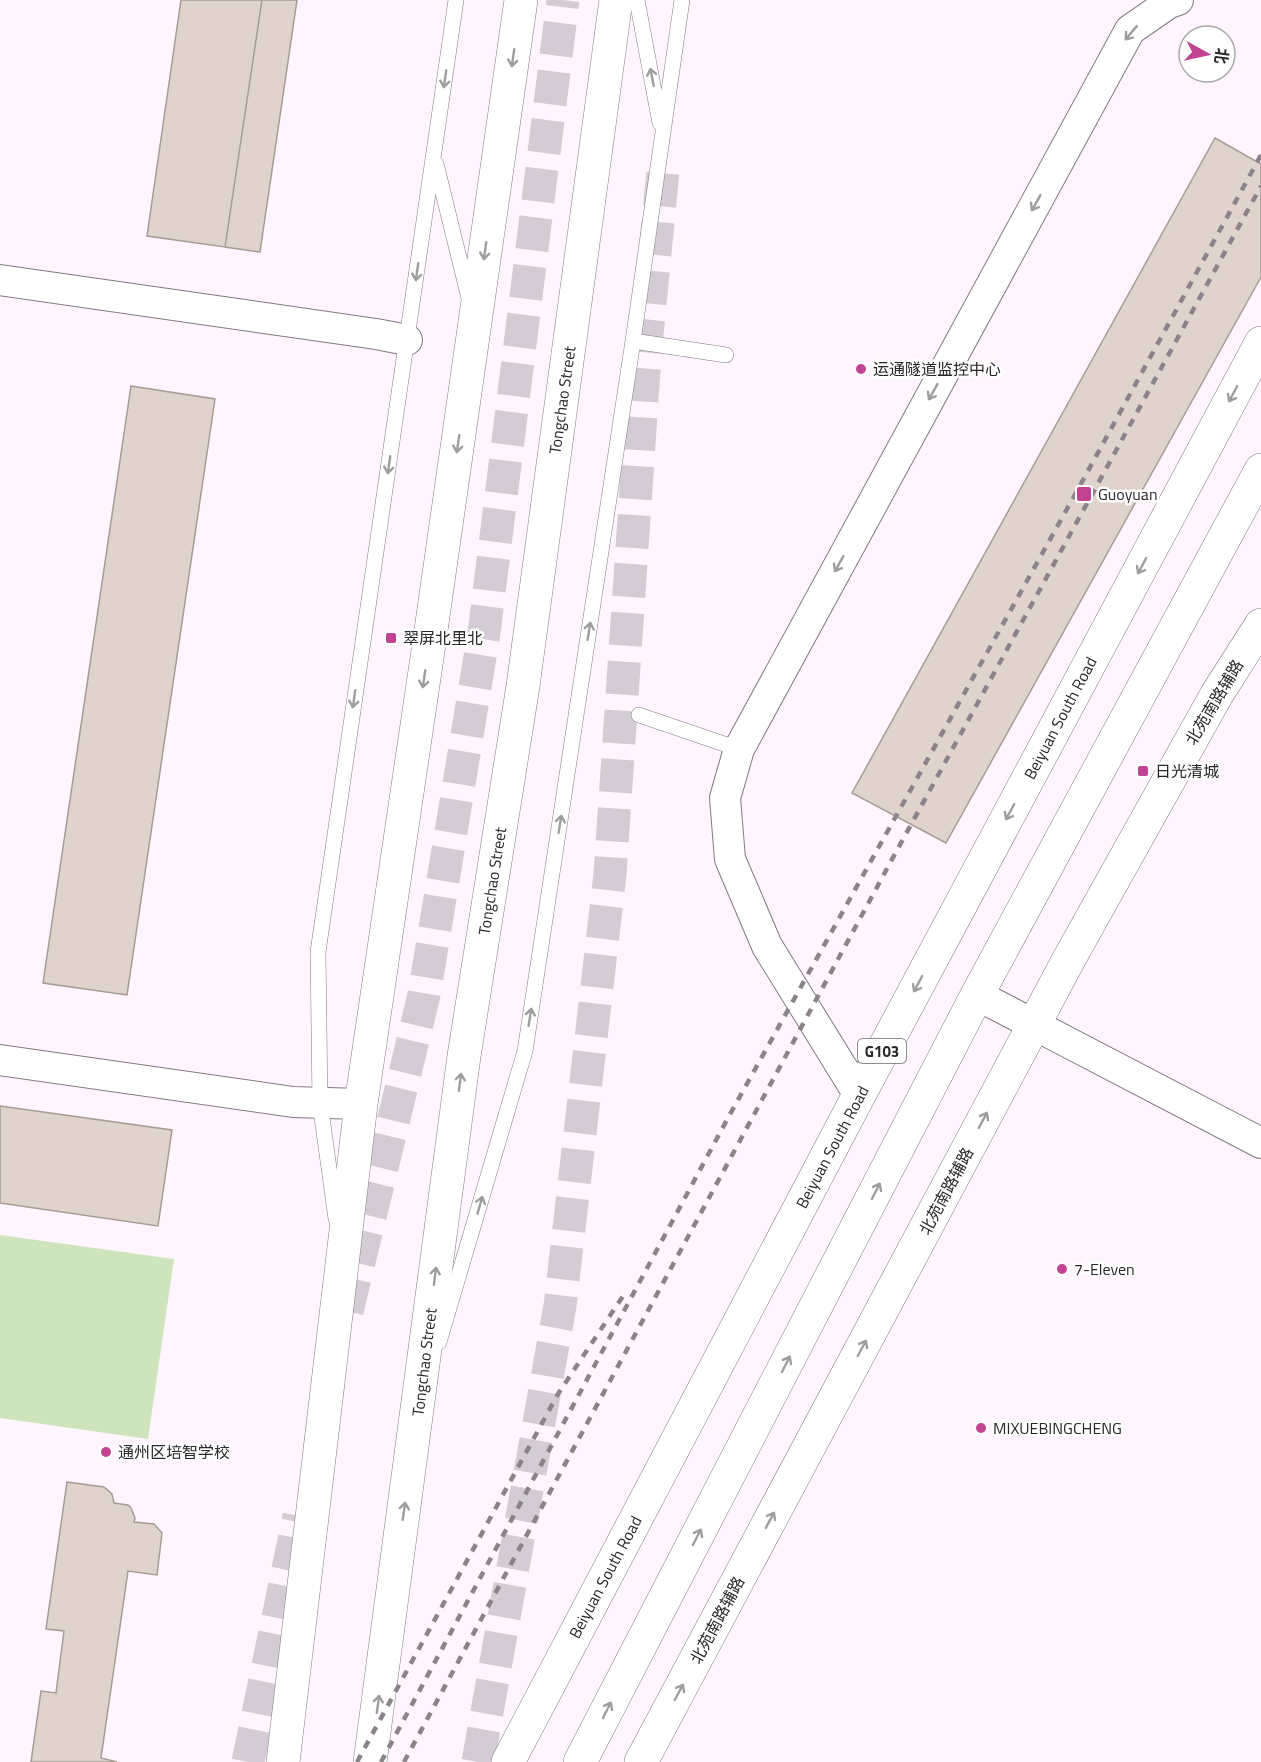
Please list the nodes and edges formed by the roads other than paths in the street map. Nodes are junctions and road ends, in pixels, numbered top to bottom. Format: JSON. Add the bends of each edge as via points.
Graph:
{"nodes":[{"id":1,"x":456,"y":0,"type":"edge"},
{"id":2,"x":521,"y":0,"type":"edge"},
{"id":3,"x":616,"y":0,"type":"edge"},
{"id":4,"x":637,"y":0,"type":"edge"},
{"id":5,"x":682,"y":0,"type":"edge"},
{"id":6,"x":1178,"y":0,"type":"edge"},
{"id":7,"x":663,"y":135,"type":"junction"},
{"id":8,"x":434,"y":155,"type":"junction"},
{"id":9,"x":0,"y":280,"type":"edge"},
{"id":10,"x":475,"y":323,"type":"junction"},
{"id":11,"x":407,"y":340,"type":"junction"},
{"id":12,"x":633,"y":341,"type":"junction"},
{"id":13,"x":1261,"y":343,"type":"edge"},
{"id":14,"x":726,"y":354,"type":"dead end"},
{"id":15,"x":1261,"y":470,"type":"edge"},
{"id":16,"x":1261,"y":625,"type":"edge"},
{"id":17,"x":639,"y":715,"type":"dead end"},
{"id":18,"x":738,"y":749,"type":"junction"},
{"id":19,"x":977,"y":995,"type":"junction"},
{"id":20,"x":1034,"y":1024,"type":"junction"},
{"id":21,"x":0,"y":1060,"type":"edge"},
{"id":22,"x":859,"y":1095,"type":"junction"},
{"id":23,"x":320,"y":1103,"type":"junction"},
{"id":24,"x":361,"y":1104,"type":"junction"},
{"id":25,"x":1261,"y":1143,"type":"edge"},
{"id":26,"x":342,"y":1261,"type":"junction"},
{"id":27,"x":416,"y":1422,"type":"junction"},
{"id":28,"x":283,"y":1762,"type":"edge"},
{"id":29,"x":370,"y":1762,"type":"edge"},
{"id":30,"x":508,"y":1762,"type":"edge"},
{"id":31,"x":580,"y":1762,"type":"edge"},
{"id":32,"x":641,"y":1762,"type":"edge"}],
"edges":[{"from":1,"to":8,"type":"lane","one_way":true},
{"from":2,"to":10,"type":"main road","one_way":true},
{"from":27,"to":3,"type":"main road","name":"Tongchao Street","one_way":true,"via":[[464,1056],[523,686]]},
{"from":7,"to":4,"type":"lane","one_way":true},
{"from":5,"to":7,"type":"lane"},
{"from":6,"to":18,"type":"street","one_way":true,"via":[[1130,30]]},
{"from":7,"to":12,"type":"lane"},
{"from":8,"to":10,"type":"lane"},
{"from":8,"to":11,"type":"lane","one_way":true},
{"from":9,"to":11,"type":"street"},
{"from":10,"to":24,"type":"main road","one_way":true},
{"from":11,"to":23,"type":"lane","one_way":true,"via":[[318,952]]},
{"from":12,"to":14,"type":"lane"},
{"from":27,"to":12,"type":"lane","one_way":true,"via":[[525,1051]]},
{"from":13,"to":22,"type":"main road","name":"Beiyuan South Road","number":"G103","one_way":true},
{"from":15,"to":19,"type":"main road"},
{"from":16,"to":20,"type":"main road","name":"北苑南路辅路","via":[[1217,694]]},
{"from":17,"to":18,"type":"lane"},
{"from":18,"to":22,"type":"street","via":[[725,798],[730,859],[767,946]]},
{"from":19,"to":20,"type":"street"},
{"from":31,"to":19,"type":"main road","one_way":true},
{"from":20,"to":25,"type":"street"},
{"from":32,"to":20,"type":"main road","name":"北苑南路辅路","one_way":true},
{"from":21,"to":23,"type":"street"},
{"from":22,"to":30,"type":"main road","name":"Beiyuan South Road","number":"G103"},
{"from":23,"to":24,"type":"street"},
{"from":23,"to":26,"type":"lane"},
{"from":24,"to":26,"type":"main road"},
{"from":26,"to":28,"type":"main road"},
{"from":29,"to":27,"type":"main road","name":"Tongchao Street","one_way":true}]}
